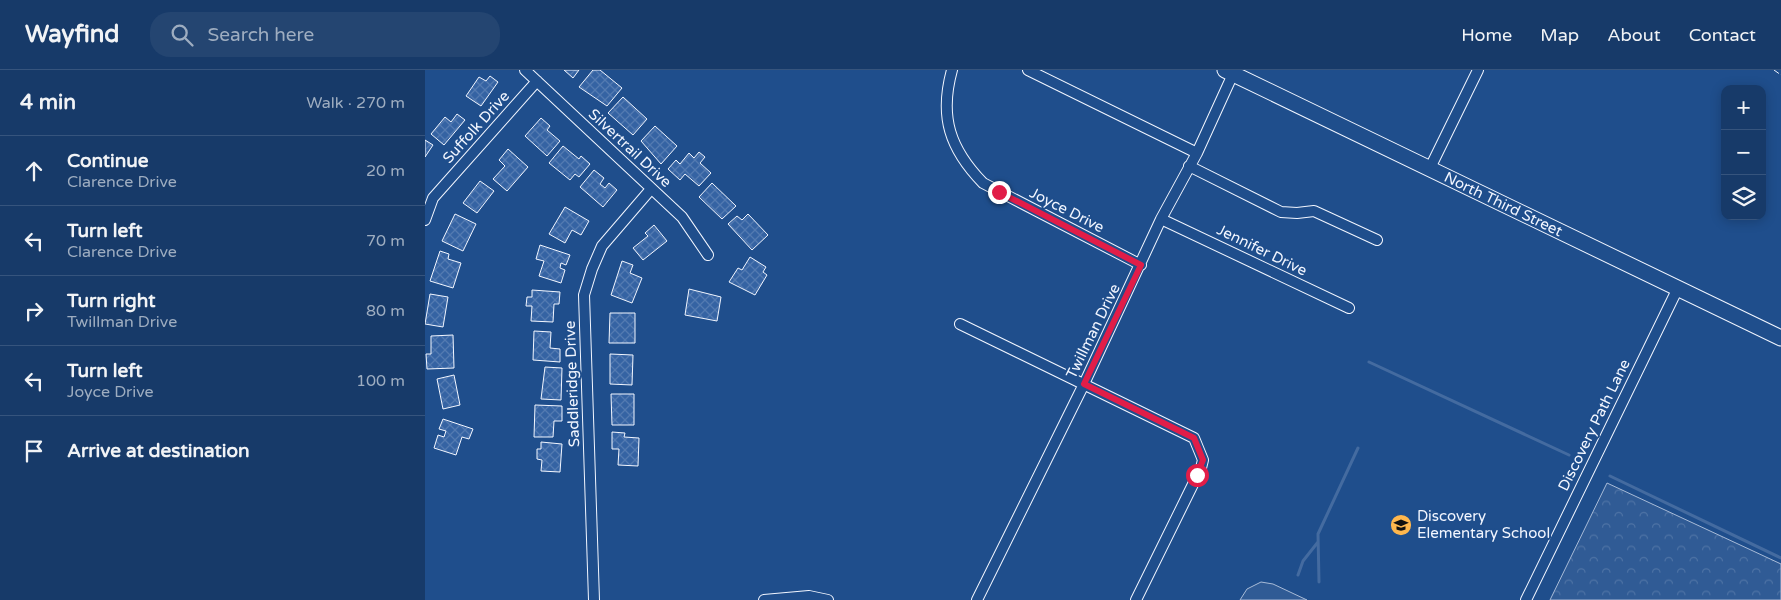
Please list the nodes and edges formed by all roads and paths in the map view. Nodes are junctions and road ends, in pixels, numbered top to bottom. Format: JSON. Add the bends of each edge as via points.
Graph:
{"nodes":[{"id":1,"x":525,"y":70,"type":"edge"},
{"id":2,"x":952,"y":70,"type":"edge"},
{"id":3,"x":1028,"y":70,"type":"edge"},
{"id":4,"x":1478,"y":70,"type":"edge"},
{"id":5,"x":1229,"y":72,"type":"edge"},
{"id":6,"x":537,"y":81,"type":"junction"},
{"id":7,"x":1197,"y":154,"type":"junction"},
{"id":8,"x":1189,"y":166,"type":"junction"},
{"id":9,"x":1430,"y":168,"type":"junction"},
{"id":10,"x":651,"y":189,"type":"junction"},
{"id":11,"x":1161,"y":219,"type":"junction"},
{"id":12,"x":425,"y":220,"type":"edge"},
{"id":13,"x":1377,"y":240,"type":"dead end"},
{"id":14,"x":708,"y":255,"type":"dead end"},
{"id":15,"x":1141,"y":265,"type":"junction"},
{"id":16,"x":1677,"y":290,"type":"junction"},
{"id":17,"x":1349,"y":308,"type":"dead end"},
{"id":18,"x":960,"y":324,"type":"dead end"},
{"id":19,"x":1781,"y":338,"type":"edge"},
{"id":20,"x":1084,"y":384,"type":"junction"},
{"id":21,"x":808,"y":598,"type":"edge"},
{"id":22,"x":594,"y":600,"type":"edge"},
{"id":23,"x":764,"y":600,"type":"edge"},
{"id":24,"x":828,"y":600,"type":"edge"},
{"id":25,"x":977,"y":600,"type":"edge"},
{"id":26,"x":1136,"y":600,"type":"edge"},
{"id":27,"x":1526,"y":600,"type":"edge"}],
"edges":[{"from":1,"to":6,"type":"street","name":"Silvertrail Drive"},
{"from":2,"to":15,"type":"street","name":"Joyce Drive","via":[[945,101],[949,130],[977,177]]},
{"from":3,"to":7,"type":"street"},
{"from":4,"to":9,"type":"street"},
{"from":5,"to":7,"type":"street","name":"Twillman Drive"},
{"from":5,"to":9,"type":"main road","name":"North Third Street"},
{"from":6,"to":10,"type":"street","name":"Silvertrail Drive"},
{"from":6,"to":12,"type":"street","name":"Suffolk Drive","via":[[433,198]]},
{"from":7,"to":8,"type":"street","name":"Twillman Drive"},
{"from":8,"to":11,"type":"street","name":"Twillman Drive"},
{"from":8,"to":13,"type":"street","via":[[1281,212],[1314,211]]},
{"from":9,"to":16,"type":"main road","name":"North Third Street"},
{"from":10,"to":14,"type":"street","name":"Silvertrail Drive","via":[[682,218]]},
{"from":10,"to":22,"type":"street","name":"Saddleridge Drive","via":[[602,246],[585,295]]},
{"from":11,"to":15,"type":"street","name":"Twillman Drive"},
{"from":11,"to":17,"type":"street","name":"Jennifer Drive"},
{"from":15,"to":20,"type":"street","name":"Twillman Drive"},
{"from":16,"to":19,"type":"main road","name":"North Third Street"},
{"from":16,"to":27,"type":"street","name":"Discovery Path Lane"},
{"from":18,"to":20,"type":"street"},
{"from":20,"to":25,"type":"street","name":"Twillman Drive"},
{"from":20,"to":26,"type":"street","via":[[1194,438],[1203,460]]},
{"from":21,"to":23,"type":"street"},
{"from":21,"to":24,"type":"street"}]}
